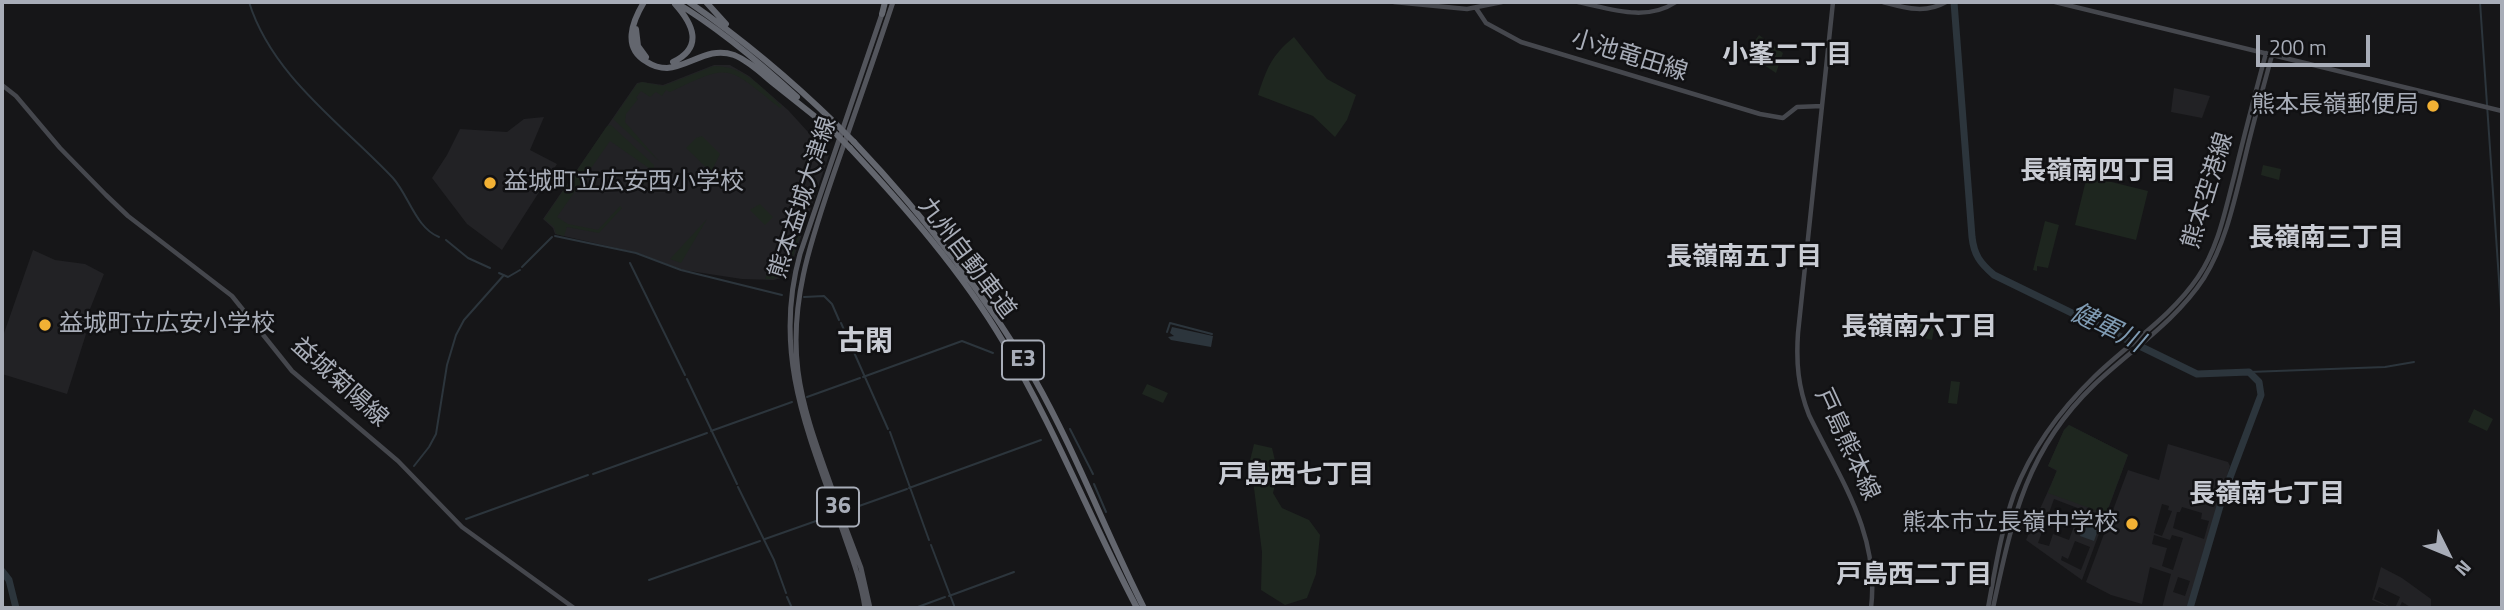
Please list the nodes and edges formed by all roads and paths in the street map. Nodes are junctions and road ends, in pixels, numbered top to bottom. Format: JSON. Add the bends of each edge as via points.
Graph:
{"nodes":[{"id":1,"x":646,"y":2,"type":"edge"},
{"id":2,"x":674,"y":2,"type":"edge"},
{"id":3,"x":689,"y":2,"type":"edge"},
{"id":4,"x":706,"y":2,"type":"edge"},
{"id":5,"x":886,"y":2,"type":"edge"},
{"id":6,"x":893,"y":2,"type":"edge"},
{"id":7,"x":1394,"y":2,"type":"edge"},
{"id":8,"x":1502,"y":2,"type":"edge"},
{"id":9,"x":1578,"y":2,"type":"edge"},
{"id":10,"x":1676,"y":2,"type":"edge"},
{"id":11,"x":1833,"y":2,"type":"edge"},
{"id":12,"x":1883,"y":2,"type":"edge"},
{"id":13,"x":1947,"y":2,"type":"edge"},
{"id":14,"x":2055,"y":2,"type":"edge"},
{"id":15,"x":1476,"y":8,"type":"junction"},
{"id":16,"x":882,"y":14,"type":"joint"},
{"id":17,"x":738,"y":36,"type":"junction"},
{"id":18,"x":2269,"y":54,"type":"junction"},
{"id":19,"x":2,"y":85,"type":"edge"},
{"id":20,"x":1822,"y":106,"type":"junction"},
{"id":21,"x":2502,"y":111,"type":"edge"},
{"id":22,"x":834,"y":127,"type":"junction"},
{"id":23,"x":852,"y":145,"type":"junction"},
{"id":24,"x":574,"y":608,"type":"edge"},
{"id":25,"x":868,"y":608,"type":"edge"},
{"id":26,"x":1138,"y":608,"type":"edge"},
{"id":27,"x":1144,"y":608,"type":"edge"},
{"id":28,"x":1871,"y":608,"type":"edge"},
{"id":29,"x":1988,"y":608,"type":"edge"},
{"id":30,"x":1993,"y":608,"type":"edge"}],
"edges":[{"from":1,"to":2,"type":"highway","via":[[636,39],[643,55],[663,64],[682,57],[693,37],[688,20]]},
{"from":1,"to":22,"type":"highway","via":[[637,13],[631,36],[636,54],[644,61],[669,68],[715,52],[736,56]]},
{"from":2,"to":22,"type":"highway","name":"九州自動車道","number":"E3","via":[[699,16]]},
{"from":3,"to":17,"type":"highway","name":"九州自動車道","number":"E3"},
{"from":4,"to":17,"type":"highway"},
{"from":5,"to":16,"type":"highway"},
{"from":6,"to":25,"type":"main road","name":"熊本益城大津線","number":"36","via":[[813,233],[796,319],[805,406],[861,568]]},
{"from":7,"to":15,"type":"main road"},
{"from":8,"to":15,"type":"main road"},
{"from":9,"to":10,"type":"main road","name":"小池竜田線","via":[[1631,13],[1657,11]]},
{"from":11,"to":20,"type":"main road","name":"戸島熊本線"},
{"from":12,"to":13,"type":"main road","via":[[1917,10]]},
{"from":14,"to":18,"type":"main road"},
{"from":15,"to":20,"type":"main road","name":"小池竜田線","via":[[1486,23],[1521,42],[1758,114],[1783,118],[1797,107]]},
{"from":16,"to":25,"type":"main road","name":"熊本益城大津線","number":"36","via":[[795,272],[789,341],[800,407]]},
{"from":17,"to":22,"type":"highway","name":"九州自動車道","number":"E3","via":[[786,76]]},
{"from":18,"to":21,"type":"main road"},
{"from":18,"to":29,"type":"main road","name":"熊本空港線","via":[[2208,259],[2182,297],[2096,375],[2045,436],[2022,475],[2010,508]]},
{"from":18,"to":30,"type":"main road","name":"熊本空港線","via":[[2238,186],[2214,260],[2186,302],[2092,387],[2053,434],[2015,511]]},
{"from":19,"to":24,"type":"main road","name":"益城菊陽線","via":[[106,195],[232,296],[292,371],[384,448],[462,527]]},
{"from":20,"to":28,"type":"main road","name":"戸島熊本線","via":[[1797,368],[1809,415],[1864,529],[1872,569]]},
{"from":22,"to":23,"type":"highway","name":"九州自動車道","number":"E3","bridge":true},
{"from":23,"to":26,"type":"highway","name":"九州自動車道","number":"E3","via":[[908,211],[1004,343]]},
{"from":23,"to":27,"type":"highway","name":"九州自動車道","number":"E3","via":[[934,233],[1011,341],[1035,380]]}]}
